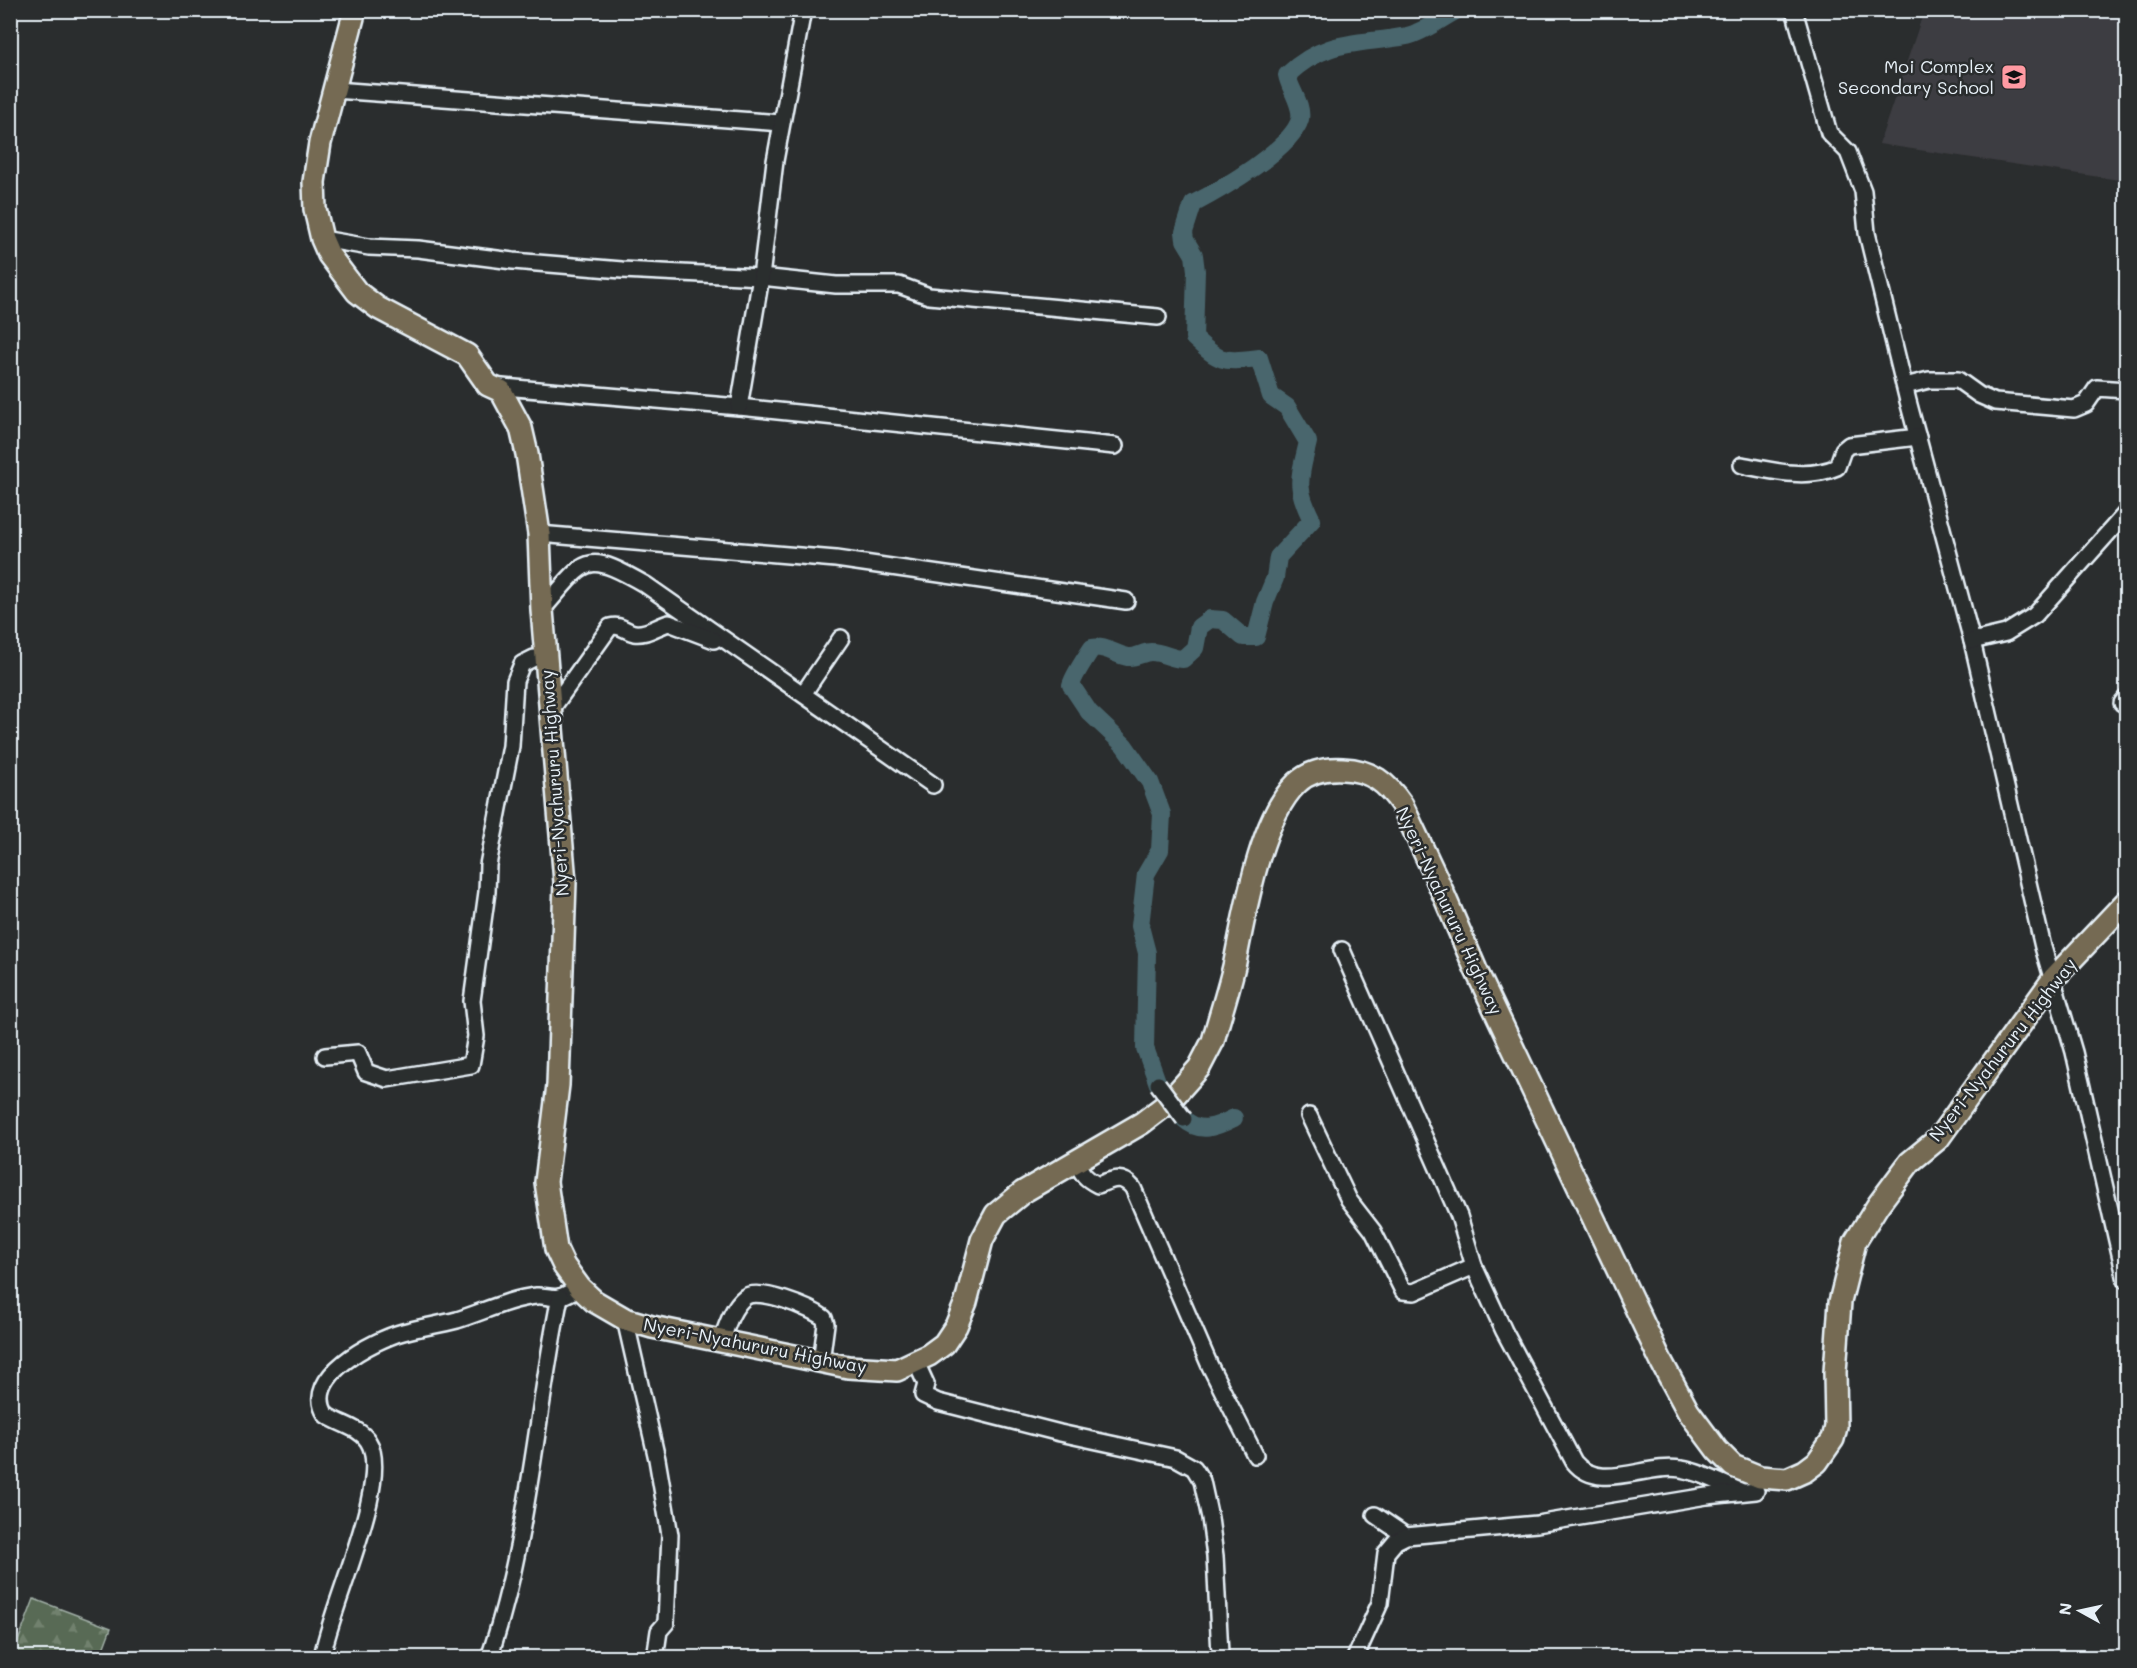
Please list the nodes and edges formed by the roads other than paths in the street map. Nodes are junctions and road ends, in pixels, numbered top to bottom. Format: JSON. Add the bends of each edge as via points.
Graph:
{"nodes":[{"id":1,"x":355,"y":10,"type":"edge"},
{"id":2,"x":803,"y":10,"type":"edge"},
{"id":3,"x":1794,"y":10,"type":"edge"},
{"id":4,"x":335,"y":90,"type":"junction"},
{"id":5,"x":781,"y":123,"type":"junction"},
{"id":6,"x":322,"y":239,"type":"junction"},
{"id":7,"x":761,"y":277,"type":"junction"},
{"id":8,"x":1158,"y":317,"type":"dead end"},
{"id":9,"x":488,"y":385,"type":"junction"},
{"id":10,"x":1905,"y":386,"type":"junction"},
{"id":11,"x":2127,"y":390,"type":"edge"},
{"id":12,"x":739,"y":407,"type":"junction"},
{"id":13,"x":1918,"y":437,"type":"junction"},
{"id":14,"x":1115,"y":446,"type":"dead end"},
{"id":15,"x":1742,"y":465,"type":"dead end"},
{"id":16,"x":2127,"y":513,"type":"edge"},
{"id":17,"x":539,"y":534,"type":"junction"},
{"id":18,"x":1126,"y":601,"type":"dead end"},
{"id":19,"x":542,"y":610,"type":"junction"},
{"id":20,"x":841,"y":638,"type":"dead end"},
{"id":21,"x":1972,"y":641,"type":"junction"},
{"id":22,"x":739,"y":650,"type":"junction"},
{"id":23,"x":547,"y":658,"type":"junction"},
{"id":24,"x":803,"y":694,"type":"junction"},
{"id":25,"x":551,"y":710,"type":"junction"},
{"id":26,"x":933,"y":785,"type":"dead end"},
{"id":27,"x":2127,"y":902,"type":"edge"},
{"id":28,"x":1342,"y":950,"type":"dead end"},
{"id":29,"x":2054,"y":978,"type":"junction"},
{"id":30,"x":325,"y":1056,"type":"dead end"},
{"id":31,"x":1158,"y":1084,"type":"dead end"},
{"id":32,"x":1309,"y":1116,"type":"dead end"},
{"id":33,"x":1184,"y":1119,"type":"dead end"},
{"id":34,"x":1077,"y":1161,"type":"junction"},
{"id":35,"x":1474,"y":1266,"type":"junction"},
{"id":36,"x":2127,"y":1280,"type":"edge"},
{"id":37,"x":580,"y":1288,"type":"junction"},
{"id":38,"x":560,"y":1297,"type":"junction"},
{"id":39,"x":625,"y":1319,"type":"junction"},
{"id":40,"x":721,"y":1342,"type":"junction"},
{"id":41,"x":821,"y":1362,"type":"junction"},
{"id":42,"x":916,"y":1362,"type":"junction"},
{"id":43,"x":1255,"y":1455,"type":"dead end"},
{"id":44,"x":1375,"y":1515,"type":"dead end"},
{"id":45,"x":1406,"y":1536,"type":"junction"},
{"id":46,"x":1220,"y":1656,"type":"edge"},
{"id":47,"x":322,"y":1658,"type":"edge"},
{"id":48,"x":489,"y":1658,"type":"edge"},
{"id":49,"x":655,"y":1658,"type":"edge"},
{"id":50,"x":1355,"y":1658,"type":"edge"}],
"edges":[{"from":1,"to":4,"type":"highway","name":"Nyeri-Nyahururu Highway"},
{"from":2,"to":5,"type":"street"},
{"from":3,"to":10,"type":"street","via":[[1829,133],[1848,152],[1863,191],[1867,233]]},
{"from":4,"to":5,"type":"street"},
{"from":4,"to":6,"type":"highway","name":"Nyeri-Nyahururu Highway","via":[[314,182]]},
{"from":5,"to":7,"type":"street"},
{"from":6,"to":7,"type":"street","via":[[513,261]]},
{"from":6,"to":9,"type":"highway","name":"Nyeri-Nyahururu Highway","via":[[357,292],[378,308],[467,355]]},
{"from":7,"to":8,"type":"street","via":[[836,285],[898,285],[929,296]]},
{"from":7,"to":12,"type":"street"},
{"from":9,"to":12,"type":"street"},
{"from":9,"to":17,"type":"highway","name":"Nyeri-Nyahururu Highway","via":[[501,391],[521,428]]},
{"from":10,"to":11,"type":"street","via":[[1929,380],[1958,380],[1995,402],[2074,410],[2086,404],[2097,388]]},
{"from":10,"to":13,"type":"street"},
{"from":12,"to":14,"type":"street"},
{"from":13,"to":15,"type":"street","via":[[1849,445],[1843,450],[1839,465],[1828,470],[1775,472]]},
{"from":13,"to":21,"type":"street"},
{"from":16,"to":21,"type":"street","via":[[2035,615],[2006,633]]},
{"from":17,"to":18,"type":"street","via":[[836,559]]},
{"from":17,"to":19,"type":"highway","name":"Nyeri-Nyahururu Highway"},
{"from":19,"to":22,"type":"street","via":[[583,566],[600,562],[646,585]]},
{"from":19,"to":23,"type":"highway","name":"Nyeri-Nyahururu Highway"},
{"from":20,"to":24,"type":"street"},
{"from":21,"to":29,"type":"street","via":[[2043,947]]},
{"from":22,"to":24,"type":"street"},
{"from":22,"to":25,"type":"street","via":[[669,623],[645,633],[633,633],[616,625],[610,627]]},
{"from":23,"to":25,"type":"highway","name":"Nyeri-Nyahururu Highway"},
{"from":23,"to":30,"type":"street","via":[[534,658],[522,664],[515,681],[512,746],[488,865],[472,1001],[476,1036],[471,1065],[387,1079],[366,1072],[358,1053]]},
{"from":24,"to":26,"type":"street"},
{"from":25,"to":37,"type":"highway","name":"Nyeri-Nyahururu Highway","via":[[565,882],[558,1085],[546,1182],[556,1249]]},
{"from":27,"to":29,"type":"highway","name":"Nyeri-Nyahururu Highway"},
{"from":28,"to":35,"type":"street","via":[[1459,1215]]},
{"from":29,"to":34,"type":"highway","name":"Nyeri-Nyahururu Highway","via":[[1938,1139],[1910,1162],[1855,1242],[1840,1302],[1833,1439],[1817,1462],[1787,1479],[1760,1477],[1733,1466],[1688,1411],[1476,970],[1417,834],[1390,788],[1372,775],[1354,769],[1321,770],[1293,789],[1263,844],[1213,1041],[1199,1068],[1184,1088],[1151,1116]]},
{"from":29,"to":36,"type":"street"},
{"from":31,"to":33,"type":"street","bridge":true},
{"from":32,"to":35,"type":"street","via":[[1349,1200],[1373,1231],[1403,1291],[1414,1292]]},
{"from":34,"to":42,"type":"highway","name":"Nyeri-Nyahururu Highway","via":[[1023,1192],[996,1214],[982,1240],[956,1326],[944,1344]]},
{"from":34,"to":43,"type":"street","via":[[1081,1174],[1098,1185],[1116,1178],[1133,1188],[1210,1366]]},
{"from":35,"to":45,"type":"street","via":[[1504,1331],[1581,1470],[1597,1476],[1679,1468],[1749,1491],[1538,1524]]},
{"from":37,"to":38,"type":"street"},
{"from":37,"to":39,"type":"highway","name":"Nyeri-Nyahururu Highway"},
{"from":38,"to":47,"type":"street","via":[[537,1296],[402,1332],[348,1359],[325,1384],[320,1396],[322,1410],[365,1437],[375,1465],[372,1496],[330,1620]]},
{"from":38,"to":48,"type":"street","via":[[523,1526]]},
{"from":39,"to":40,"type":"highway","name":"Nyeri-Nyahururu Highway"},
{"from":39,"to":49,"type":"street","via":[[670,1535],[666,1623],[659,1631]]},
{"from":40,"to":41,"type":"highway","name":"Nyeri-Nyahururu Highway"},
{"from":40,"to":41,"type":"street","via":[[729,1320],[744,1298],[753,1294],[767,1296],[824,1317]]},
{"from":41,"to":42,"type":"highway","name":"Nyeri-Nyahururu Highway","via":[[868,1370],[897,1370]]},
{"from":42,"to":46,"type":"street","via":[[926,1384],[923,1395],[938,1402],[1048,1431],[1176,1458],[1194,1468],[1202,1480],[1210,1518]]},
{"from":44,"to":45,"type":"street"},
{"from":45,"to":50,"type":"street","via":[[1395,1541],[1386,1554],[1380,1603]]}]}
